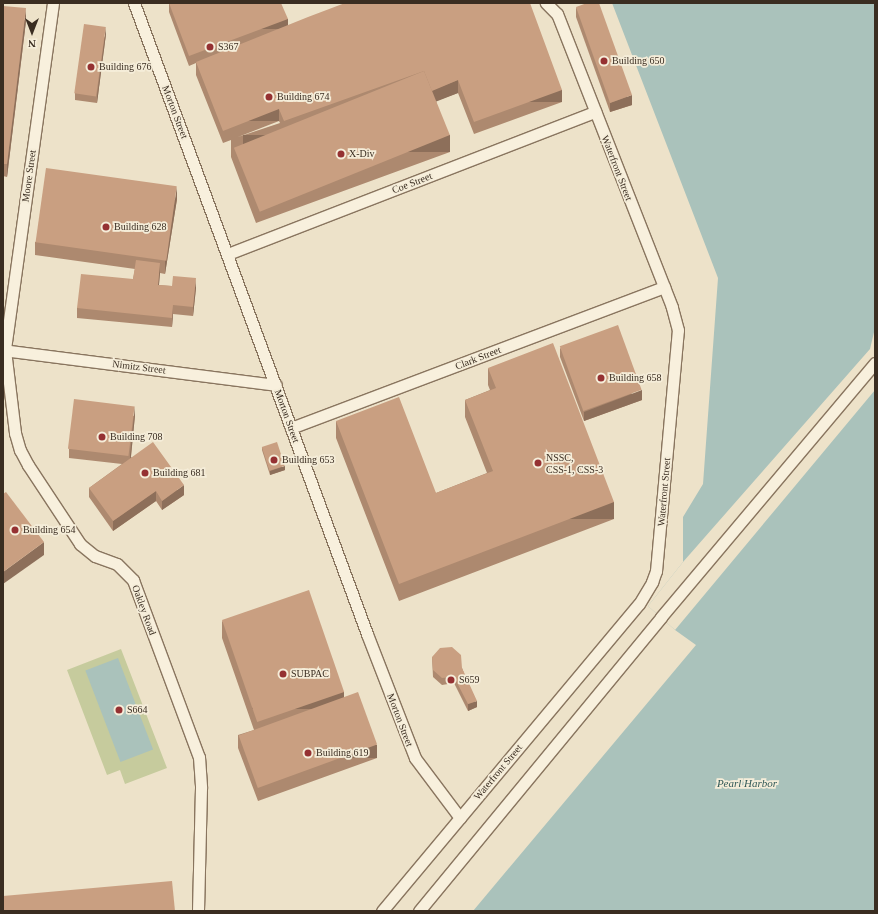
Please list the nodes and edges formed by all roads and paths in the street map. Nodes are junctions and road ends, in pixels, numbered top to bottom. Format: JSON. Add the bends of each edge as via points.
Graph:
{"nodes":[{"id":1,"x":53,"y":3,"type":"edge"},
{"id":2,"x":134,"y":3,"type":"edge"},
{"id":3,"x":546,"y":3,"type":"edge"},
{"id":4,"x":596,"y":112,"type":"junction"},
{"id":5,"x":228,"y":254,"type":"junction"},
{"id":6,"x":664,"y":288,"type":"junction"},
{"id":7,"x":4,"y":350,"type":"edge"},
{"id":8,"x":875,"y":363,"type":"edge"},
{"id":9,"x":276,"y":385,"type":"junction"},
{"id":10,"x":292,"y":428,"type":"junction"},
{"id":11,"x":460,"y":818,"type":"junction"},
{"id":12,"x":198,"y":911,"type":"edge"},
{"id":13,"x":382,"y":911,"type":"edge"},
{"id":14,"x":419,"y":911,"type":"edge"}],
"edges":[{"from":1,"to":7,"type":"lane","name":"Moore Street"},
{"from":2,"to":5,"type":"lane","name":"Morton Street"},
{"from":3,"to":4,"type":"lane","name":"Waterfront Street","via":[[557,14]]},
{"from":4,"to":5,"type":"lane","name":"Coe Street"},
{"from":4,"to":6,"type":"lane","name":"Waterfront Street"},
{"from":5,"to":9,"type":"lane","name":"Morton Street"},
{"from":6,"to":10,"type":"lane","name":"Clark Street"},
{"from":6,"to":11,"type":"lane","name":"Waterfront Street","via":[[678,330],[658,558],[652,582],[639,604]]},
{"from":7,"to":9,"type":"lane","name":"Nimitz Street"},
{"from":7,"to":12,"type":"lane","name":"Oakley Road","via":[[15,433],[20,450],[80,544],[95,556],[117,564],[133,580],[199,757],[201,788]]},
{"from":8,"to":14,"type":"lane","via":[[661,616]]},
{"from":9,"to":10,"type":"lane","name":"Morton Street"},
{"from":10,"to":11,"type":"lane","name":"Morton Street","via":[[415,758]]},
{"from":11,"to":13,"type":"lane","name":"Waterfront Street"}]}
